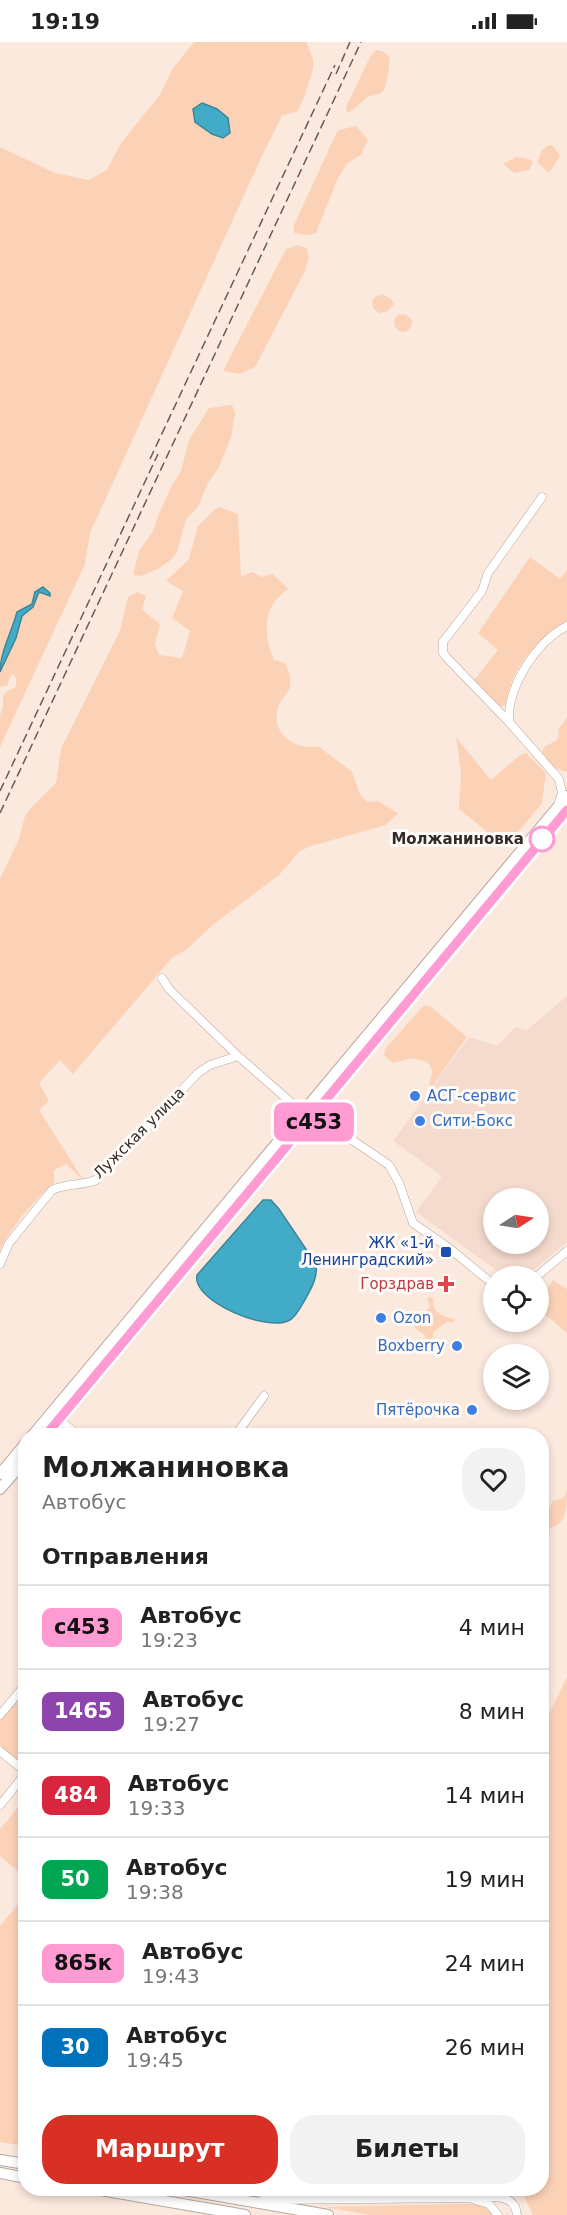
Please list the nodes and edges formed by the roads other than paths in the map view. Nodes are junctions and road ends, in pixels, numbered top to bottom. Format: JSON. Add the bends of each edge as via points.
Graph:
{"nodes":[{"id":1,"x":542,"y":497,"type":"dead end"},
{"id":2,"x":567,"y":626,"type":"edge"},
{"id":3,"x":509,"y":722,"type":"junction"},
{"id":4,"x":554,"y":772,"type":"junction"},
{"id":5,"x":567,"y":776,"type":"edge"},
{"id":6,"x":567,"y":796,"type":"edge"},
{"id":7,"x":562,"y":809,"type":"edge"},
{"id":8,"x":162,"y":978,"type":"dead end"},
{"id":9,"x":238,"y":1056,"type":"junction"},
{"id":10,"x":324,"y":1102,"type":"junction"},
{"id":11,"x":304,"y":1119,"type":"junction"},
{"id":12,"x":327,"y":1123,"type":"junction"},
{"id":13,"x":567,"y":1251,"type":"edge"},
{"id":14,"x":0,"y":1264,"type":"edge"},
{"id":15,"x":549,"y":1266,"type":"edge"},
{"id":16,"x":483,"y":1276,"type":"edge"},
{"id":17,"x":264,"y":1396,"type":"dead end"},
{"id":18,"x":58,"y":1420,"type":"junction"},
{"id":19,"x":39,"y":1428,"type":"edge"},
{"id":20,"x":52,"y":1428,"type":"edge"},
{"id":21,"x":69,"y":1428,"type":"edge"},
{"id":22,"x":241,"y":1428,"type":"edge"},
{"id":23,"x":18,"y":1453,"type":"edge"},
{"id":24,"x":18,"y":1468,"type":"edge"},
{"id":25,"x":0,"y":1474,"type":"edge"},
{"id":26,"x":0,"y":1489,"type":"edge"},
{"id":27,"x":18,"y":1693,"type":"edge"},
{"id":28,"x":0,"y":1714,"type":"edge"},
{"id":29,"x":0,"y":1751,"type":"edge"},
{"id":30,"x":18,"y":1766,"type":"edge"},
{"id":31,"x":18,"y":1782,"type":"edge"},
{"id":32,"x":0,"y":1805,"type":"edge"},
{"id":33,"x":0,"y":2160,"type":"edge"},
{"id":34,"x":18,"y":2163,"type":"edge"},
{"id":35,"x":0,"y":2174,"type":"edge"},
{"id":36,"x":18,"y":2177,"type":"edge"},
{"id":37,"x":135,"y":2196,"type":"edge"},
{"id":38,"x":221,"y":2196,"type":"edge"},
{"id":39,"x":470,"y":2198,"type":"junction"},
{"id":40,"x":245,"y":2200,"type":"junction"},
{"id":41,"x":245,"y":2215,"type":"edge"},
{"id":42,"x":328,"y":2215,"type":"edge"},
{"id":43,"x":498,"y":2215,"type":"edge"},
{"id":44,"x":517,"y":2215,"type":"edge"}],
"edges":[{"from":1,"to":3,"type":"street","via":[[488,573],[482,591],[443,642],[447,658]]},
{"from":2,"to":3,"type":"street","via":[[533,656],[516,682],[508,710]]},
{"from":3,"to":4,"type":"street"},
{"from":4,"to":5,"type":"street"},
{"from":4,"to":7,"type":"street","via":[[562,790]]},
{"from":6,"to":7,"type":"highway"},
{"from":7,"to":10,"type":"highway"},
{"from":7,"to":11,"type":"highway"},
{"from":8,"to":9,"type":"street"},
{"from":9,"to":11,"type":"street"},
{"from":9,"to":14,"type":"street","name":"Лужская улица","via":[[198,1073],[96,1180],[52,1190],[9,1243]]},
{"from":10,"to":11,"type":"highway"},
{"from":10,"to":12,"type":"street"},
{"from":11,"to":12,"type":"street"},
{"from":11,"to":18,"type":"highway"},
{"from":11,"to":19,"type":"highway"},
{"from":12,"to":16,"type":"street","via":[[389,1165],[413,1223]]},
{"from":13,"to":15,"type":"street"},
{"from":17,"to":22,"type":"street"},
{"from":18,"to":20,"type":"highway"},
{"from":18,"to":21,"type":"street"},
{"from":23,"to":25,"type":"highway"},
{"from":24,"to":26,"type":"highway"},
{"from":27,"to":28,"type":"street"},
{"from":29,"to":30,"type":"street"},
{"from":31,"to":32,"type":"street"},
{"from":33,"to":34,"type":"highway"},
{"from":35,"to":36,"type":"highway"},
{"from":37,"to":41,"type":"highway"},
{"from":38,"to":40,"type":"highway"},
{"from":39,"to":40,"type":"street"},
{"from":39,"to":43,"type":"street","via":[[489,2204]]},
{"from":39,"to":44,"type":"street","via":[[506,2198],[513,2201]]},
{"from":40,"to":42,"type":"highway"}]}
